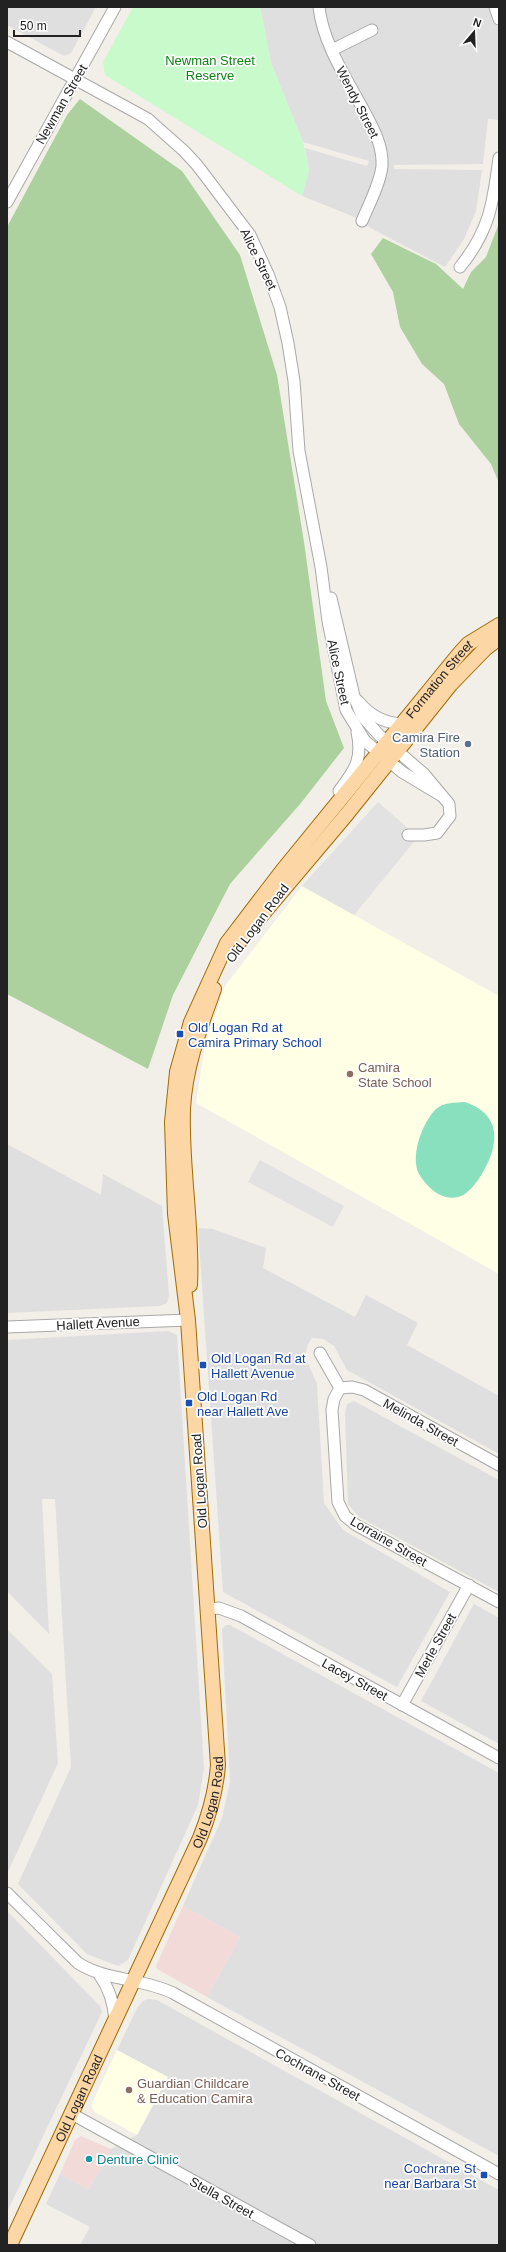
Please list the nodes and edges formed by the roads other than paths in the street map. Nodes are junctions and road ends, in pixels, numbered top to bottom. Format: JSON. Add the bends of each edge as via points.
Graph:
{"nodes":[{"id":1,"x":115,"y":7,"type":"edge"},
{"id":2,"x":319,"y":7,"type":"edge"},
{"id":3,"x":495,"y":7,"type":"edge"},
{"id":4,"x":499,"y":19,"type":"edge"},
{"id":5,"x":372,"y":30,"type":"dead end"},
{"id":6,"x":7,"y":42,"type":"edge"},
{"id":7,"x":332,"y":50,"type":"junction"},
{"id":8,"x":75,"y":78,"type":"junction"},
{"id":9,"x":499,"y":158,"type":"edge"},
{"id":10,"x":7,"y":202,"type":"edge"},
{"id":11,"x":362,"y":221,"type":"dead end"},
{"id":12,"x":460,"y":267,"type":"dead end"},
{"id":13,"x":321,"y":567,"type":"junction"},
{"id":14,"x":497,"y":629,"type":"edge"},
{"id":15,"x":354,"y":696,"type":"junction"},
{"id":16,"x":402,"y":724,"type":"junction"},
{"id":17,"x":356,"y":729,"type":"junction"},
{"id":18,"x":388,"y":751,"type":"junction"},
{"id":19,"x":319,"y":826,"type":"junction"},
{"id":20,"x":408,"y":834,"type":"dead end"},
{"id":21,"x":188,"y":1320,"type":"junction"},
{"id":22,"x":7,"y":1327,"type":"edge"},
{"id":23,"x":320,"y":1353,"type":"dead end"},
{"id":24,"x":340,"y":1388,"type":"junction"},
{"id":25,"x":499,"y":1465,"type":"edge"},
{"id":26,"x":469,"y":1586,"type":"junction"},
{"id":27,"x":499,"y":1602,"type":"edge"},
{"id":28,"x":208,"y":1609,"type":"junction"},
{"id":29,"x":402,"y":1705,"type":"junction"},
{"id":30,"x":499,"y":1758,"type":"edge"},
{"id":31,"x":7,"y":1893,"type":"edge"},
{"id":32,"x":99,"y":1974,"type":"junction"},
{"id":33,"x":135,"y":1980,"type":"junction"},
{"id":34,"x":116,"y":2020,"type":"junction"},
{"id":35,"x":72,"y":2114,"type":"junction"},
{"id":36,"x":499,"y":2174,"type":"edge"},
{"id":37,"x":10,"y":2245,"type":"edge"},
{"id":38,"x":310,"y":2245,"type":"edge"}],
"edges":[{"from":1,"to":8,"type":"street","name":"Newman Street"},
{"from":2,"to":7,"type":"street","name":"Wendy Street"},
{"from":3,"to":4,"type":"street"},
{"from":5,"to":7,"type":"street"},
{"from":6,"to":8,"type":"street","name":"Alice Street"},
{"from":7,"to":11,"type":"street","name":"Wendy Street","via":[[376,135],[381,151],[382,166]]},
{"from":8,"to":10,"type":"street","name":"Newman Street"},
{"from":8,"to":13,"type":"street","name":"Alice Street","via":[[148,119],[184,151],[210,179],[250,235],[280,307],[288,343],[294,381],[299,452]]},
{"from":9,"to":12,"type":"street","via":[[493,201],[486,227],[474,250]]},
{"from":13,"to":15,"type":"street","name":"Alice Street","via":[[337,620]]},
{"from":13,"to":17,"type":"street","name":"Alice Street","via":[[341,690],[346,710]]},
{"from":14,"to":16,"type":"main road","name":"Formation Street","via":[[468,644]]},
{"from":14,"to":18,"type":"main road","name":"Formation Street","via":[[467,666]]},
{"from":15,"to":16,"type":"street","via":[[378,719],[392,724]]},
{"from":15,"to":18,"type":"street","name":"Alice Street","via":[[362,716]]},
{"from":16,"to":18,"type":"main road","name":"Formation Street"},
{"from":17,"to":18,"type":"street","name":"Alice Street","via":[[365,741]]},
{"from":17,"to":19,"type":"street","name":"Old Logan Road","via":[[360,746],[359,758]]},
{"from":18,"to":19,"type":"main road","name":"Old Logan Road"},
{"from":18,"to":20,"type":"street","via":[[424,774],[449,804],[450,816],[437,833],[424,836]]},
{"from":18,"to":21,"type":"main road","name":"Old Logan Road","via":[[242,939],[227,960],[211,998],[189,1069],[184,1108],[184,1174],[190,1271]]},
{"from":19,"to":21,"type":"main road","name":"Old Logan Road","via":[[227,943],[208,981],[183,1043],[174,1088],[172,1150],[176,1229]]},
{"from":21,"to":22,"type":"street","name":"Hallett Avenue"},
{"from":21,"to":28,"type":"main road","name":"Old Logan Road"},
{"from":23,"to":24,"type":"street"},
{"from":24,"to":25,"type":"street","name":"Melinda Street","via":[[364,1390]]},
{"from":24,"to":26,"type":"street","name":"Lorraine Street","via":[[332,1410],[338,1502],[345,1516],[356,1525]]},
{"from":26,"to":27,"type":"street","name":"Lorraine Street"},
{"from":26,"to":29,"type":"street","name":"Merle Street"},
{"from":28,"to":29,"type":"street","name":"Lacey Street","via":[[219,1608],[241,1616]]},
{"from":28,"to":33,"type":"main road","name":"Old Logan Road","via":[[218,1765],[216,1789],[200,1838]]},
{"from":29,"to":30,"type":"street","name":"Lacey Street"},
{"from":31,"to":32,"type":"street","via":[[78,1963]]},
{"from":32,"to":33,"type":"street","name":"Cochrane Street"},
{"from":32,"to":34,"type":"street","via":[[107,1985]]},
{"from":33,"to":34,"type":"main road","name":"Old Logan Road"},
{"from":33,"to":36,"type":"street","name":"Cochrane Street","via":[[173,1993]]},
{"from":34,"to":35,"type":"main road","name":"Old Logan Road"},
{"from":35,"to":37,"type":"main road","name":"Old Logan Road"},
{"from":35,"to":38,"type":"street","name":"Stella Street"}]}
